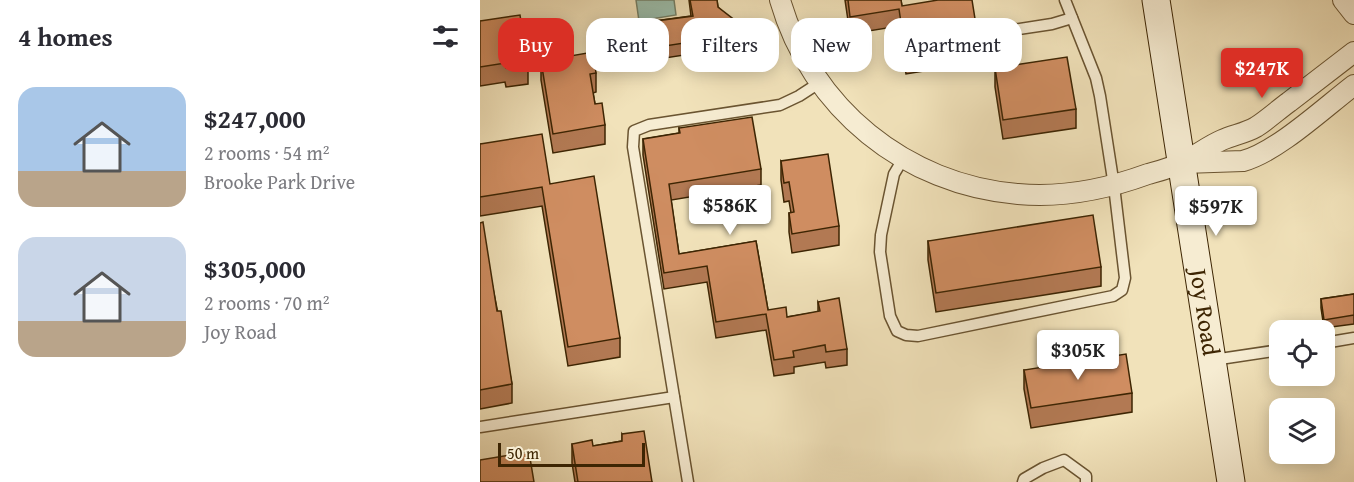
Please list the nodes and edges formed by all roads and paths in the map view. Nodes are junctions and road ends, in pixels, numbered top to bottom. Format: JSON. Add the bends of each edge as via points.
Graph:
{"nodes":[{"id":1,"x":780,"y":0,"type":"edge"},
{"id":2,"x":1065,"y":0,"type":"edge"},
{"id":3,"x":1156,"y":0,"type":"edge"},
{"id":4,"x":1343,"y":0,"type":"edge"},
{"id":5,"x":1354,"y":14,"type":"edge"},
{"id":6,"x":1072,"y":18,"type":"junction"},
{"id":7,"x":1022,"y":29,"type":"edge"},
{"id":8,"x":1354,"y":52,"type":"edge"},
{"id":9,"x":819,"y":83,"type":"junction"},
{"id":10,"x":1354,"y":85,"type":"edge"},
{"id":11,"x":903,"y":159,"type":"junction"},
{"id":12,"x":1182,"y":163,"type":"junction"},
{"id":13,"x":1114,"y":186,"type":"junction"},
{"id":14,"x":1354,"y":338,"type":"edge"},
{"id":15,"x":1335,"y":341,"type":"edge"},
{"id":16,"x":1269,"y":352,"type":"edge"},
{"id":17,"x":1213,"y":360,"type":"junction"},
{"id":18,"x":674,"y":397,"type":"junction"},
{"id":19,"x":480,"y":427,"type":"edge"},
{"id":20,"x":688,"y":482,"type":"edge"},
{"id":21,"x":1023,"y":482,"type":"edge"},
{"id":22,"x":1086,"y":482,"type":"edge"},
{"id":23,"x":1232,"y":482,"type":"edge"}],
"edges":[{"from":1,"to":9,"type":"street","via":[[802,56]]},
{"from":2,"to":6,"type":"lane"},
{"from":3,"to":12,"type":"street","name":"Joy Road"},
{"from":4,"to":5,"type":"street"},
{"from":6,"to":7,"type":"lane"},
{"from":6,"to":13,"type":"lane","via":[[1096,78]]},
{"from":8,"to":12,"type":"street","via":[[1255,128]]},
{"from":9,"to":11,"type":"street","via":[[845,115]]},
{"from":9,"to":18,"type":"lane","via":[[780,105],[649,125],[634,131],[633,147]]},
{"from":10,"to":12,"type":"street","via":[[1273,147],[1251,159]]},
{"from":11,"to":13,"type":"street","via":[[950,180],[1019,195],[1062,194]]},
{"from":11,"to":13,"type":"lane","via":[[894,174],[880,252],[890,316],[897,331],[906,335],[918,336],[1113,296],[1122,290],[1125,278]]},
{"from":12,"to":13,"type":"street"},
{"from":12,"to":17,"type":"street","name":"Joy Road"},
{"from":14,"to":15,"type":"lane"},
{"from":16,"to":17,"type":"lane"},
{"from":17,"to":23,"type":"street","name":"Joy Road"},
{"from":18,"to":19,"type":"lane"},
{"from":18,"to":20,"type":"lane"},
{"from":21,"to":22,"type":"lane","via":[[1064,460],[1086,476]]}]}
